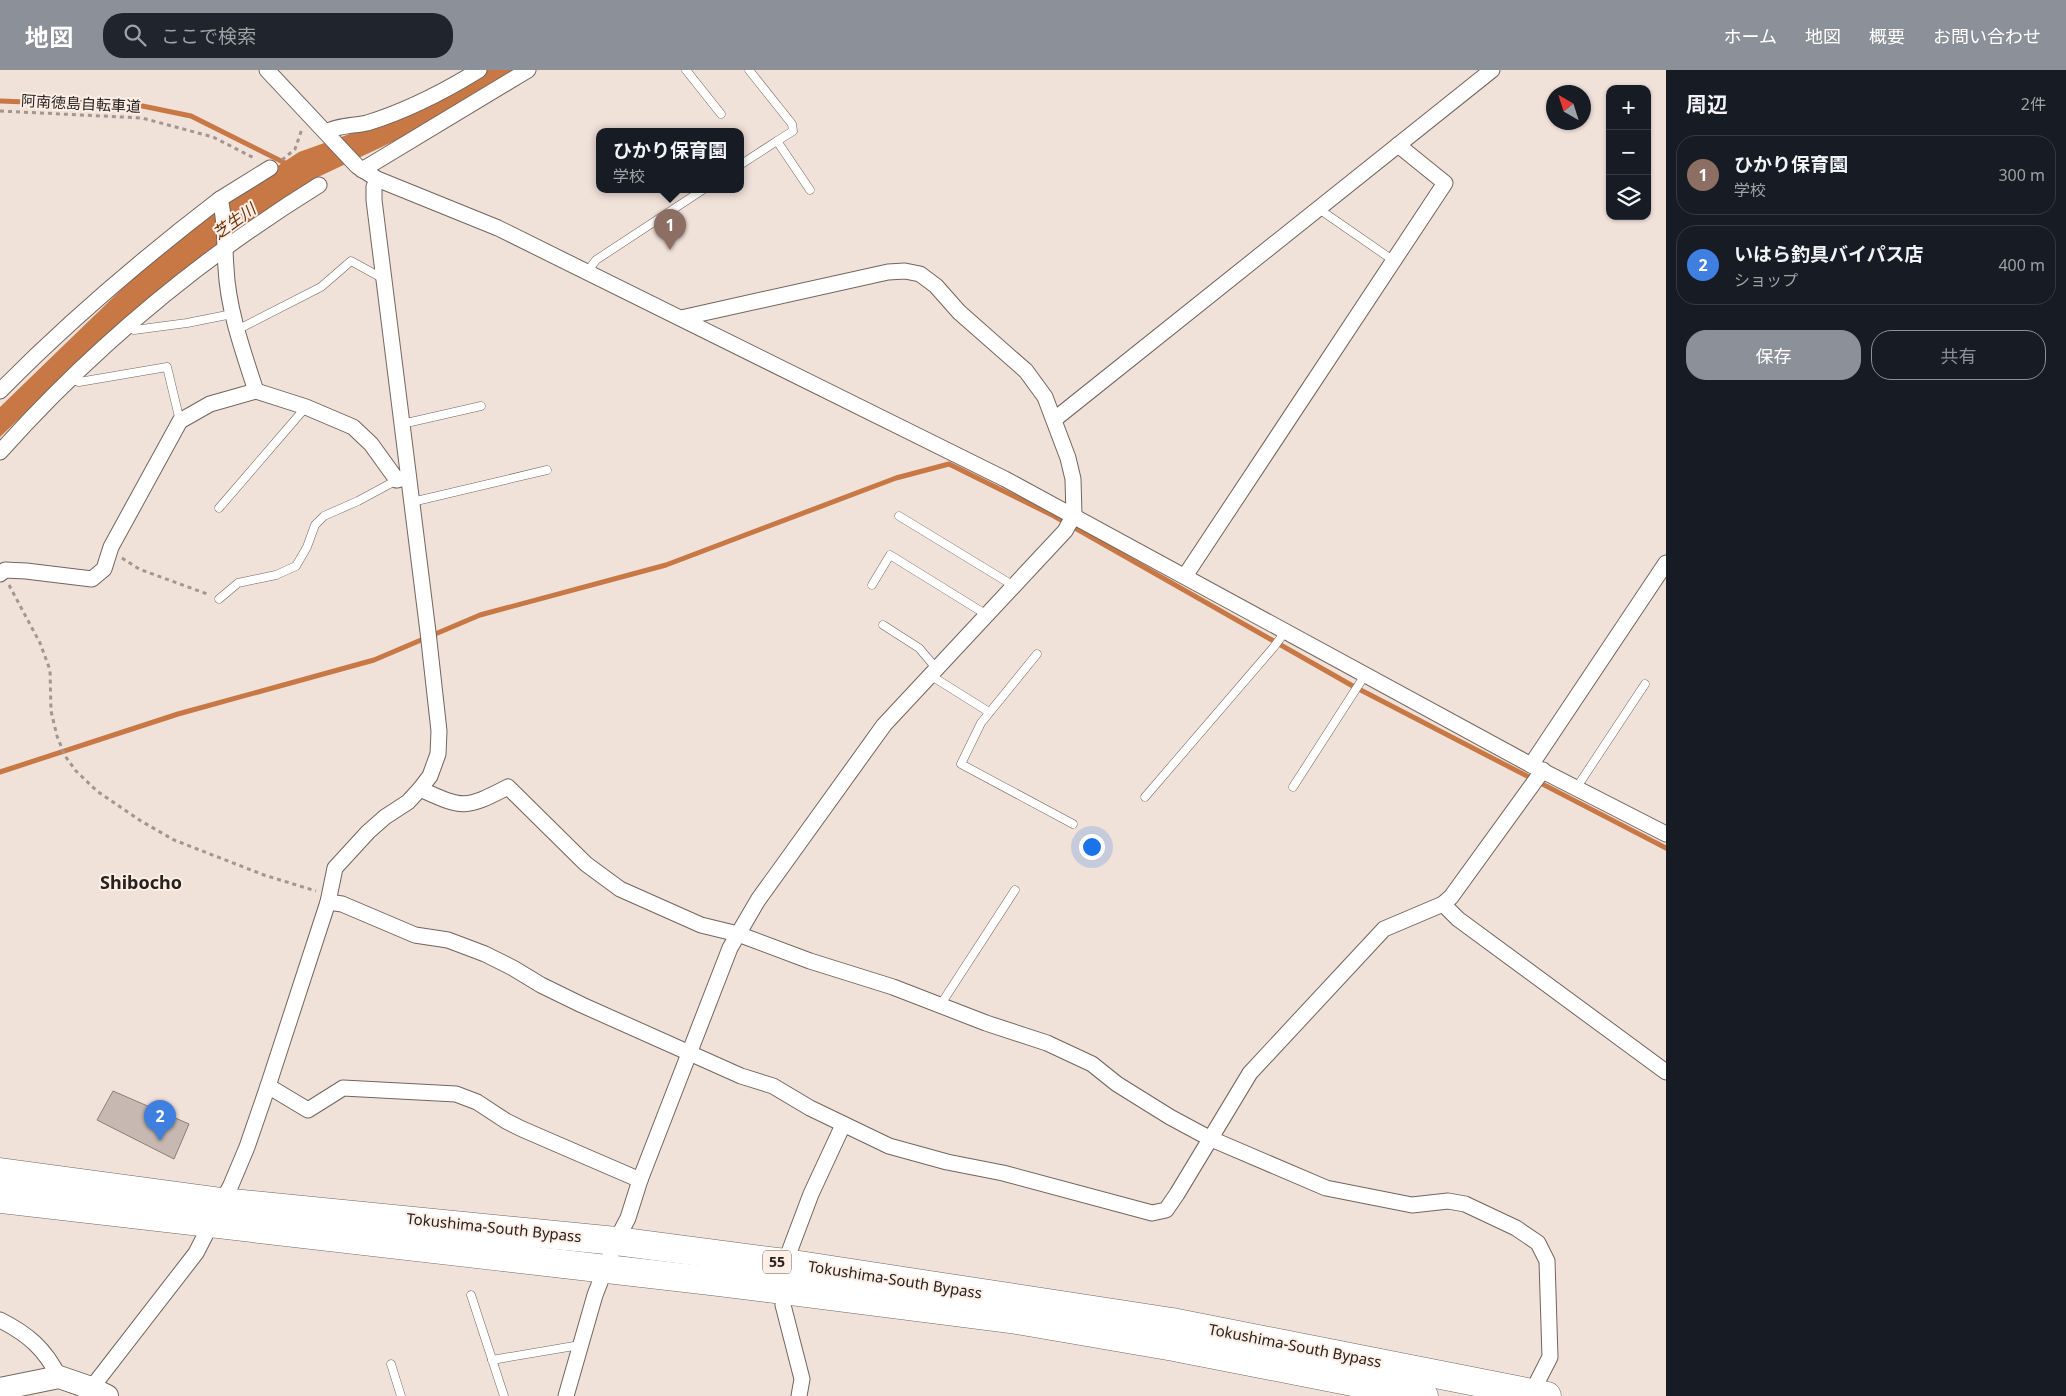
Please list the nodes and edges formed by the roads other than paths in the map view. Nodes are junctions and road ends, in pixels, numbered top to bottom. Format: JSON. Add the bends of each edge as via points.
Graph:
{"nodes":[{"id":1,"x":267,"y":70,"type":"edge"},
{"id":2,"x":479,"y":70,"type":"edge"},
{"id":3,"x":528,"y":70,"type":"edge"},
{"id":4,"x":686,"y":70,"type":"edge"},
{"id":5,"x":749,"y":70,"type":"edge"},
{"id":6,"x":1492,"y":70,"type":"edge"},
{"id":7,"x":720,"y":114,"type":"dead end"},
{"id":8,"x":329,"y":134,"type":"junction"},
{"id":9,"x":777,"y":141,"type":"junction"},
{"id":10,"x":1398,"y":145,"type":"junction"},
{"id":11,"x":744,"y":162,"type":"edge"},
{"id":12,"x":270,"y":168,"type":"road end"},
{"id":13,"x":360,"y":168,"type":"junction"},
{"id":14,"x":319,"y":186,"type":"dead end"},
{"id":15,"x":375,"y":189,"type":"junction"},
{"id":16,"x":810,"y":190,"type":"dead end"},
{"id":17,"x":698,"y":193,"type":"edge"},
{"id":18,"x":220,"y":202,"type":"junction"},
{"id":19,"x":1319,"y":209,"type":"junction"},
{"id":20,"x":226,"y":247,"type":"junction"},
{"id":21,"x":1394,"y":261,"type":"junction"},
{"id":22,"x":587,"y":272,"type":"junction"},
{"id":23,"x":382,"y":278,"type":"junction"},
{"id":24,"x":232,"y":314,"type":"junction"},
{"id":25,"x":681,"y":318,"type":"junction"},
{"id":26,"x":127,"y":326,"type":"junction"},
{"id":27,"x":237,"y":330,"type":"junction"},
{"id":28,"x":72,"y":378,"type":"junction"},
{"id":29,"x":256,"y":391,"type":"junction"},
{"id":30,"x":0,"y":392,"type":"edge"},
{"id":31,"x":481,"y":406,"type":"dead end"},
{"id":32,"x":306,"y":407,"type":"junction"},
{"id":33,"x":1055,"y":419,"type":"junction"},
{"id":34,"x":180,"y":421,"type":"junction"},
{"id":35,"x":402,"y":424,"type":"junction"},
{"id":36,"x":0,"y":452,"type":"edge"},
{"id":37,"x":547,"y":470,"type":"dead end"},
{"id":38,"x":403,"y":479,"type":"junction"},
{"id":39,"x":412,"y":502,"type":"junction"},
{"id":40,"x":219,"y":508,"type":"dead end"},
{"id":41,"x":898,"y":516,"type":"dead end"},
{"id":42,"x":1070,"y":523,"type":"junction"},
{"id":43,"x":1666,"y":563,"type":"edge"},
{"id":44,"x":2,"y":567,"type":"edge"},
{"id":45,"x":1185,"y":576,"type":"junction"},
{"id":46,"x":872,"y":585,"type":"dead end"},
{"id":47,"x":1014,"y":586,"type":"junction"},
{"id":48,"x":219,"y":599,"type":"road end"},
{"id":49,"x":987,"y":614,"type":"junction"},
{"id":50,"x":883,"y":625,"type":"dead end"},
{"id":51,"x":1282,"y":636,"type":"junction"},
{"id":52,"x":1037,"y":654,"type":"dead end"},
{"id":53,"x":933,"y":672,"type":"junction"},
{"id":54,"x":1363,"y":679,"type":"junction"},
{"id":55,"x":1645,"y":684,"type":"dead end"},
{"id":56,"x":990,"y":712,"type":"junction"},
{"id":57,"x":1536,"y":774,"type":"junction"},
{"id":58,"x":1293,"y":787,"type":"dead end"},
{"id":59,"x":1577,"y":787,"type":"junction"},
{"id":60,"x":420,"y":789,"type":"junction"},
{"id":61,"x":1145,"y":797,"type":"dead end"},
{"id":62,"x":1073,"y":824,"type":"dead end"},
{"id":63,"x":1665,"y":830,"type":"edge"},
{"id":64,"x":1015,"y":890,"type":"dead end"},
{"id":65,"x":329,"y":898,"type":"junction"},
{"id":66,"x":1443,"y":904,"type":"junction"},
{"id":67,"x":738,"y":934,"type":"junction"},
{"id":68,"x":941,"y":1004,"type":"junction"},
{"id":69,"x":690,"y":1054,"type":"junction"},
{"id":70,"x":1666,"y":1072,"type":"edge"},
{"id":71,"x":268,"y":1086,"type":"junction"},
{"id":72,"x":843,"y":1125,"type":"junction"},
{"id":73,"x":1209,"y":1138,"type":"junction"},
{"id":74,"x":0,"y":1172,"type":"edge"},
{"id":75,"x":640,"y":1180,"type":"junction"},
{"id":76,"x":0,"y":1199,"type":"edge"},
{"id":77,"x":217,"y":1213,"type":"junction"},
{"id":78,"x":616,"y":1241,"type":"junction"},
{"id":79,"x":786,"y":1263,"type":"junction"},
{"id":80,"x":605,"y":1269,"type":"junction"},
{"id":81,"x":785,"y":1290,"type":"junction"},
{"id":82,"x":471,"y":1295,"type":"dead end"},
{"id":83,"x":0,"y":1320,"type":"edge"},
{"id":84,"x":580,"y":1345,"type":"junction"},
{"id":85,"x":492,"y":1360,"type":"junction"},
{"id":86,"x":390,"y":1364,"type":"dead end"},
{"id":87,"x":59,"y":1377,"type":"junction"},
{"id":88,"x":0,"y":1389,"type":"edge"},
{"id":89,"x":94,"y":1393,"type":"edge"},
{"id":90,"x":1537,"y":1395,"type":"edge"},
{"id":91,"x":401,"y":1396,"type":"edge"},
{"id":92,"x":504,"y":1396,"type":"edge"},
{"id":93,"x":566,"y":1396,"type":"edge"},
{"id":94,"x":799,"y":1396,"type":"edge"},
{"id":95,"x":1424,"y":1396,"type":"edge"}],
"edges":[{"from":1,"to":8,"type":"street"},
{"from":2,"to":8,"type":"street","via":[[424,100],[368,122],[334,128]]},
{"from":3,"to":13,"type":"street"},
{"from":4,"to":7,"type":"lane"},
{"from":5,"to":9,"type":"lane","via":[[792,124],[793,131]]},
{"from":6,"to":10,"type":"street"},
{"from":8,"to":13,"type":"street"},
{"from":9,"to":11,"type":"lane"},
{"from":9,"to":16,"type":"lane"},
{"from":10,"to":19,"type":"street"},
{"from":10,"to":21,"type":"street","via":[[1445,183]]},
{"from":12,"to":18,"type":"street"},
{"from":13,"to":15,"type":"street"},
{"from":14,"to":20,"type":"street"},
{"from":15,"to":22,"type":"street","via":[[498,228]]},
{"from":15,"to":23,"type":"street"},
{"from":17,"to":22,"type":"lane","via":[[596,260]]},
{"from":18,"to":20,"type":"street"},
{"from":18,"to":30,"type":"street","via":[[174,234],[28,362]]},
{"from":19,"to":21,"type":"lane"},
{"from":19,"to":33,"type":"street"},
{"from":20,"to":24,"type":"street"},
{"from":20,"to":26,"type":"street"},
{"from":21,"to":45,"type":"street"},
{"from":22,"to":25,"type":"street"},
{"from":23,"to":27,"type":"lane","via":[[351,262],[320,287]]},
{"from":23,"to":35,"type":"street"},
{"from":24,"to":26,"type":"lane","via":[[134,330]]},
{"from":24,"to":27,"type":"street"},
{"from":25,"to":33,"type":"street","via":[[888,272],[920,274],[1026,371],[1045,397]]},
{"from":25,"to":42,"type":"street","via":[[1006,479]]},
{"from":26,"to":28,"type":"street"},
{"from":27,"to":29,"type":"street"},
{"from":28,"to":34,"type":"lane","via":[[79,382],[167,367]]},
{"from":28,"to":36,"type":"street"},
{"from":29,"to":32,"type":"street"},
{"from":29,"to":34,"type":"street","via":[[210,404]]},
{"from":31,"to":35,"type":"lane"},
{"from":32,"to":38,"type":"street","via":[[353,426]]},
{"from":32,"to":40,"type":"lane"},
{"from":33,"to":42,"type":"street","via":[[1073,479]]},
{"from":34,"to":44,"type":"street","via":[[111,547],[104,569],[92,579]]},
{"from":35,"to":38,"type":"street"},
{"from":37,"to":39,"type":"lane"},
{"from":38,"to":39,"type":"street"},
{"from":38,"to":48,"type":"lane","via":[[324,516],[315,525],[296,566],[276,575],[238,583]]},
{"from":39,"to":60,"type":"street","via":[[439,731],[438,754],[430,776]]},
{"from":41,"to":47,"type":"lane"},
{"from":42,"to":45,"type":"street"},
{"from":42,"to":47,"type":"street"},
{"from":43,"to":57,"type":"street"},
{"from":45,"to":51,"type":"street"},
{"from":46,"to":49,"type":"lane","via":[[890,555]]},
{"from":47,"to":49,"type":"street"},
{"from":49,"to":53,"type":"street"},
{"from":50,"to":53,"type":"lane","via":[[919,648]]},
{"from":51,"to":54,"type":"street"},
{"from":51,"to":61,"type":"lane"},
{"from":52,"to":56,"type":"lane"},
{"from":53,"to":56,"type":"lane"},
{"from":53,"to":67,"type":"street","via":[[884,725],[758,900]]},
{"from":54,"to":57,"type":"street"},
{"from":54,"to":58,"type":"lane"},
{"from":55,"to":59,"type":"lane"},
{"from":56,"to":62,"type":"lane","via":[[980,723],[961,764]]},
{"from":57,"to":59,"type":"street"},
{"from":57,"to":66,"type":"street","via":[[1457,889]]},
{"from":59,"to":63,"type":"street"},
{"from":60,"to":65,"type":"street","via":[[347,853],[335,868]]},
{"from":60,"to":67,"type":"street","via":[[452,804],[467,805],[508,787],[586,864],[620,889],[701,924]]},
{"from":64,"to":68,"type":"lane"},
{"from":65,"to":69,"type":"street","via":[[415,935],[448,940],[485,954],[541,985]]},
{"from":65,"to":71,"type":"street"},
{"from":66,"to":70,"type":"street","via":[[1458,919]]},
{"from":66,"to":73,"type":"street","via":[[1384,929],[1250,1073]]},
{"from":67,"to":68,"type":"street"},
{"from":67,"to":69,"type":"street"},
{"from":68,"to":73,"type":"street","via":[[1047,1043],[1092,1064],[1124,1088]]},
{"from":69,"to":72,"type":"street","via":[[773,1086]]},
{"from":69,"to":75,"type":"street"},
{"from":71,"to":75,"type":"street","via":[[308,1110],[343,1088],[456,1094],[477,1102],[522,1129]]},
{"from":71,"to":77,"type":"street","via":[[247,1147]]},
{"from":72,"to":73,"type":"street","via":[[889,1146],[1152,1213],[1166,1210]]},
{"from":72,"to":79,"type":"street","via":[[811,1194]]},
{"from":73,"to":90,"type":"street","via":[[1326,1188],[1412,1205],[1448,1201],[1465,1204],[1516,1228],[1538,1243],[1547,1261],[1550,1357]]},
{"from":74,"to":77,"type":"highway","name":"Tokushima-South Bypass","number":"55"},
{"from":75,"to":78,"type":"street","via":[[628,1218]]},
{"from":76,"to":77,"type":"highway","name":"Tokushima-South Bypass","number":"55"},
{"from":77,"to":78,"type":"highway","name":"Tokushima-South Bypass","number":"55"},
{"from":77,"to":80,"type":"highway","name":"Tokushima-South Bypass","number":"55"},
{"from":77,"to":89,"type":"street","via":[[196,1254]]},
{"from":78,"to":79,"type":"highway","name":"Tokushima-South Bypass","number":"55"},
{"from":78,"to":80,"type":"street"},
{"from":79,"to":90,"type":"highway","name":"Tokushima-South Bypass","number":"55","via":[[1172,1322]]},
{"from":80,"to":81,"type":"highway","name":"Tokushima-South Bypass","number":"55"},
{"from":80,"to":84,"type":"street"},
{"from":81,"to":94,"type":"street","via":[[783,1304],[802,1379]]},
{"from":81,"to":95,"type":"highway","name":"Tokushima-South Bypass","number":"55","via":[[1011,1319],[1174,1346]]},
{"from":82,"to":85,"type":"lane"},
{"from":83,"to":87,"type":"street","via":[[30,1338],[51,1360]]},
{"from":84,"to":85,"type":"lane"},
{"from":84,"to":93,"type":"street"},
{"from":85,"to":92,"type":"lane"},
{"from":86,"to":91,"type":"lane"},
{"from":87,"to":88,"type":"main road"},
{"from":87,"to":89,"type":"main road"}]}
